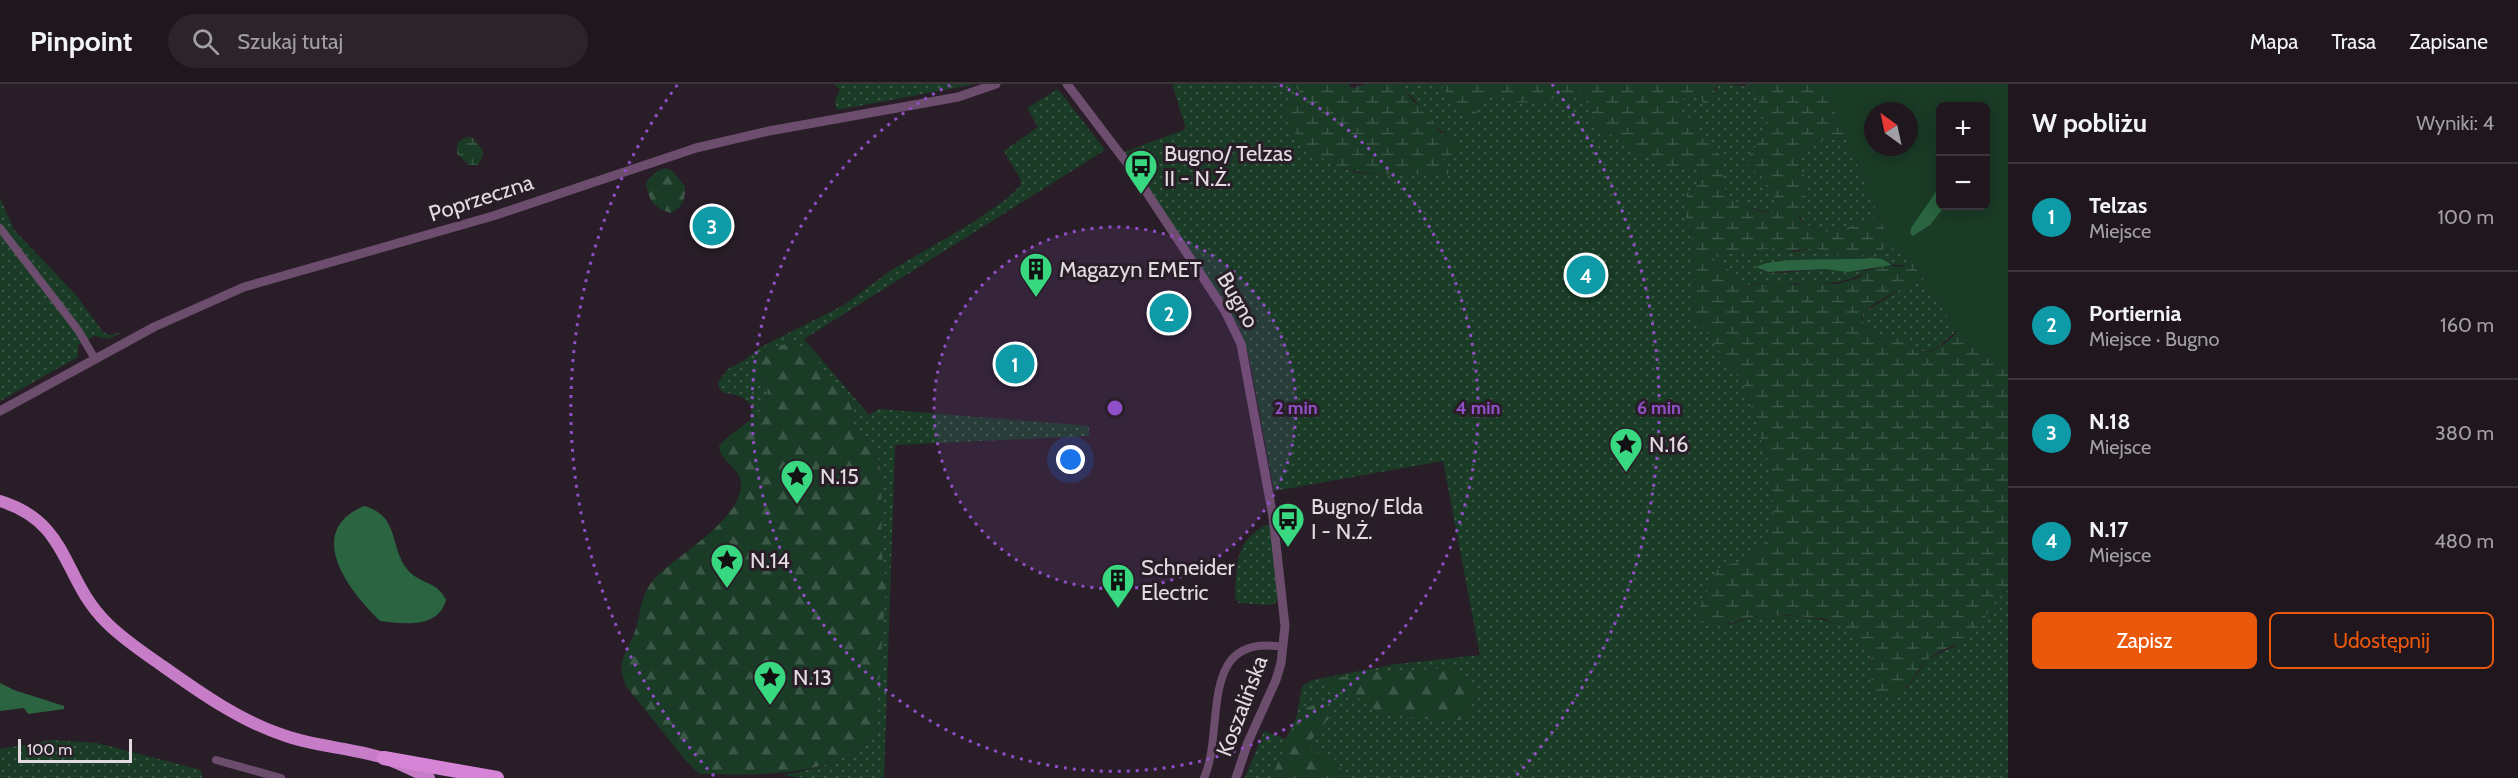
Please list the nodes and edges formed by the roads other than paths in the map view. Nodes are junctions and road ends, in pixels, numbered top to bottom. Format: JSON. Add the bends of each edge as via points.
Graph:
{"nodes":[{"id":1,"x":996,"y":84,"type":"edge"},
{"id":2,"x":1067,"y":84,"type":"edge"},
{"id":3,"x":0,"y":228,"type":"edge"},
{"id":4,"x":95,"y":358,"type":"junction"},
{"id":5,"x":0,"y":411,"type":"edge"},
{"id":6,"x":0,"y":501,"type":"edge"},
{"id":7,"x":1283,"y":647,"type":"junction"},
{"id":8,"x":384,"y":758,"type":"junction"},
{"id":9,"x":216,"y":760,"type":"dead end"},
{"id":10,"x":281,"y":778,"type":"edge"},
{"id":11,"x":429,"y":778,"type":"edge"},
{"id":12,"x":496,"y":778,"type":"edge"},
{"id":13,"x":1204,"y":778,"type":"edge"},
{"id":14,"x":1236,"y":778,"type":"edge"}],
"edges":[{"from":1,"to":4,"type":"street","name":"Poprzeczna","via":[[958,97],[769,131],[659,158],[493,216],[232,291]]},
{"from":2,"to":7,"type":"street","name":"Bugno","via":[[1130,167],[1225,311],[1241,344],[1278,553],[1285,611]]},
{"from":3,"to":4,"type":"street"},
{"from":4,"to":5,"type":"street","name":"Poprzeczna"},
{"from":6,"to":8,"type":"highway","via":[[31,514],[60,545],[88,600],[105,621],[196,689],[285,736]]},
{"from":7,"to":13,"type":"street","via":[[1255,646],[1239,652],[1229,662],[1218,689],[1213,746]]},
{"from":7,"to":14,"type":"street","name":"Koszalińska","via":[[1271,696],[1248,742]]},
{"from":8,"to":11,"type":"highway"},
{"from":8,"to":12,"type":"highway"},
{"from":9,"to":10,"type":"street"}]}
